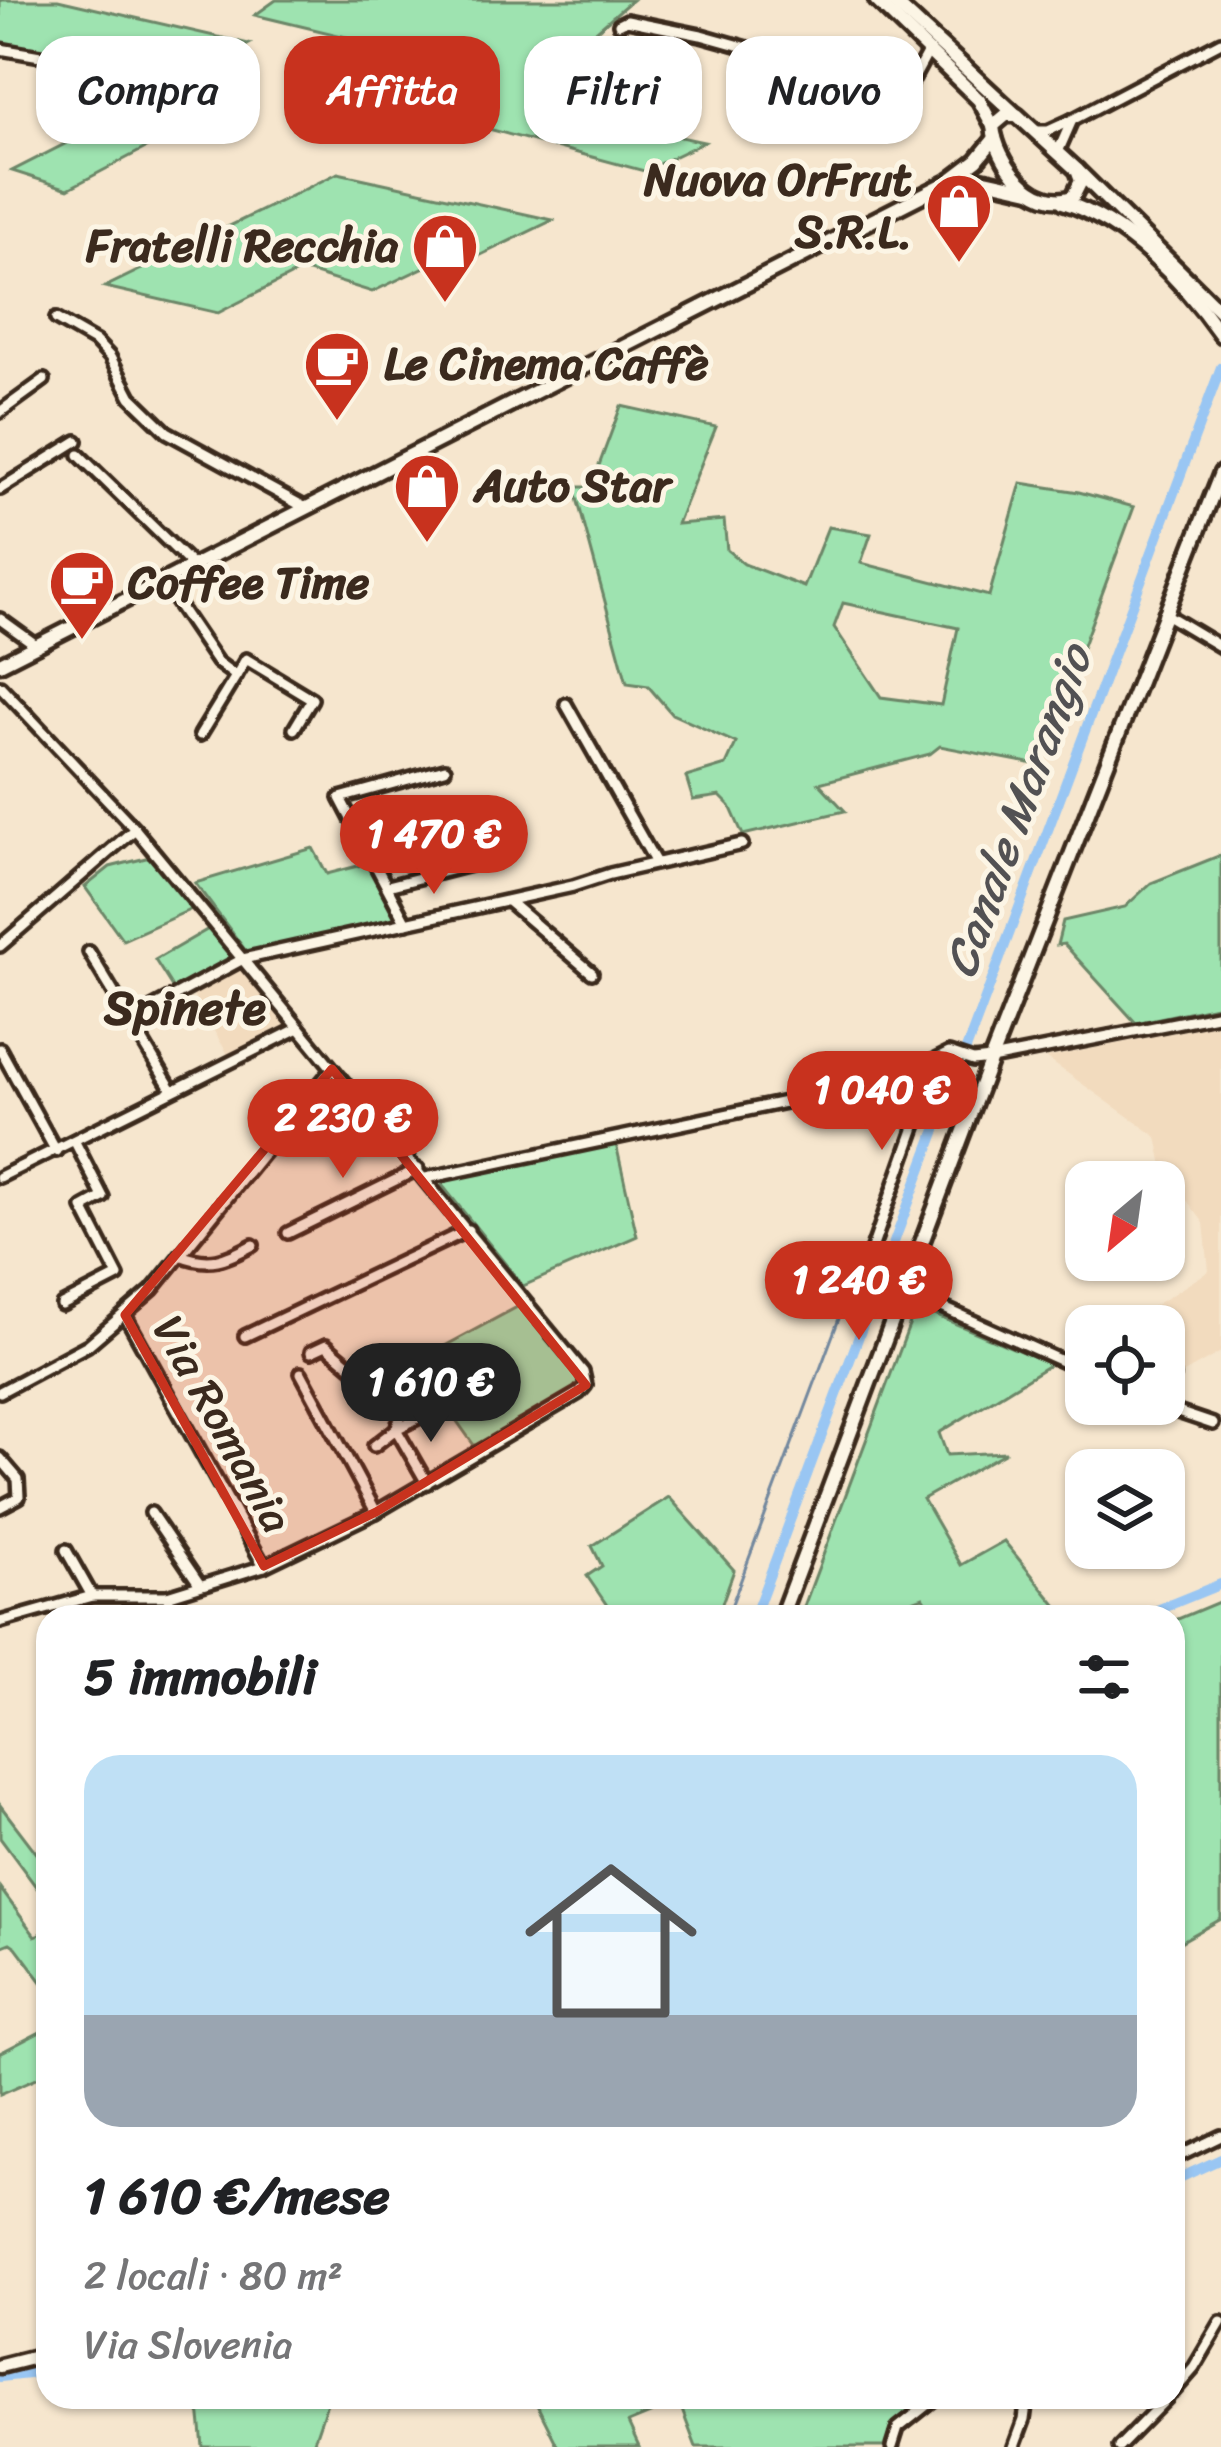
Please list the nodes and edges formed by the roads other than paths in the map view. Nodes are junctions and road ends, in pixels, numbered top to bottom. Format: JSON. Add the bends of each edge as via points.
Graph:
{"nodes":[{"id":1,"x":876,"y":0,"type":"edge"},
{"id":2,"x":892,"y":0,"type":"edge"},
{"id":3,"x":619,"y":24,"type":"dead end"},
{"id":4,"x":1221,"y":42,"type":"edge"},
{"id":5,"x":0,"y":49,"type":"edge"},
{"id":6,"x":929,"y":50,"type":"junction"},
{"id":7,"x":36,"y":55,"type":"edge"},
{"id":8,"x":1017,"y":116,"type":"junction"},
{"id":9,"x":1072,"y":120,"type":"junction"},
{"id":10,"x":1036,"y":131,"type":"junction"},
{"id":11,"x":994,"y":132,"type":"junction"},
{"id":12,"x":1058,"y":152,"type":"junction"},
{"id":13,"x":1077,"y":170,"type":"junction"},
{"id":14,"x":948,"y":182,"type":"junction"},
{"id":15,"x":1032,"y":191,"type":"junction"},
{"id":16,"x":1062,"y":201,"type":"junction"},
{"id":17,"x":1217,"y":306,"type":"edge"},
{"id":18,"x":56,"y":319,"type":"dead end"},
{"id":19,"x":1221,"y":335,"type":"edge"},
{"id":20,"x":44,"y":380,"type":"dead end"},
{"id":21,"x":0,"y":412,"type":"edge"},
{"id":22,"x":77,"y":441,"type":"dead end"},
{"id":23,"x":79,"y":455,"type":"dead end"},
{"id":24,"x":1221,"y":473,"type":"edge"},
{"id":25,"x":0,"y":489,"type":"edge"},
{"id":26,"x":306,"y":508,"type":"junction"},
{"id":27,"x":193,"y":566,"type":"junction"},
{"id":28,"x":162,"y":581,"type":"junction"},
{"id":29,"x":1164,"y":613,"type":"junction"},
{"id":30,"x":0,"y":619,"type":"edge"},
{"id":31,"x":35,"y":645,"type":"junction"},
{"id":32,"x":1221,"y":647,"type":"edge"},
{"id":33,"x":0,"y":664,"type":"edge"},
{"id":34,"x":236,"y":676,"type":"junction"},
{"id":35,"x":0,"y":686,"type":"edge"},
{"id":36,"x":566,"y":704,"type":"dead end"},
{"id":37,"x":294,"y":729,"type":"dead end"},
{"id":38,"x":200,"y":735,"type":"dead end"},
{"id":39,"x":445,"y":769,"type":"dead end"},
{"id":40,"x":136,"y":829,"type":"junction"},
{"id":41,"x":742,"y":844,"type":"dead end"},
{"id":42,"x":656,"y":862,"type":"junction"},
{"id":43,"x":470,"y":865,"type":"dead end"},
{"id":44,"x":388,"y":886,"type":"junction"},
{"id":45,"x":508,"y":901,"type":"junction"},
{"id":46,"x":406,"y":923,"type":"junction"},
{"id":47,"x":0,"y":946,"type":"edge"},
{"id":48,"x":89,"y":952,"type":"dead end"},
{"id":49,"x":243,"y":959,"type":"junction"},
{"id":50,"x":592,"y":973,"type":"dead end"},
{"id":51,"x":1221,"y":1014,"type":"edge"},
{"id":52,"x":130,"y":1020,"type":"junction"},
{"id":53,"x":299,"y":1028,"type":"junction"},
{"id":54,"x":0,"y":1049,"type":"edge"},
{"id":55,"x":944,"y":1056,"type":"junction"},
{"id":56,"x":991,"y":1060,"type":"junction"},
{"id":57,"x":332,"y":1069,"type":"junction"},
{"id":58,"x":172,"y":1090,"type":"junction"},
{"id":59,"x":75,"y":1142,"type":"junction"},
{"id":60,"x":56,"y":1150,"type":"junction"},
{"id":61,"x":422,"y":1173,"type":"junction"},
{"id":62,"x":0,"y":1177,"type":"edge"},
{"id":63,"x":468,"y":1230,"type":"junction"},
{"id":64,"x":288,"y":1233,"type":"dead end"},
{"id":65,"x":253,"y":1245,"type":"dead end"},
{"id":66,"x":180,"y":1255,"type":"junction"},
{"id":67,"x":867,"y":1262,"type":"dead end"},
{"id":68,"x":904,"y":1290,"type":"junction"},
{"id":69,"x":62,"y":1305,"type":"dead end"},
{"id":70,"x":125,"y":1315,"type":"junction"},
{"id":71,"x":245,"y":1336,"type":"dead end"},
{"id":72,"x":310,"y":1352,"type":"dead end"},
{"id":73,"x":1065,"y":1363,"type":"edge"},
{"id":74,"x":417,"y":1372,"type":"dead end"},
{"id":75,"x":301,"y":1373,"type":"dead end"},
{"id":76,"x":0,"y":1392,"type":"edge"},
{"id":77,"x":1185,"y":1414,"type":"edge"},
{"id":78,"x":1214,"y":1424,"type":"dead end"},
{"id":79,"x":396,"y":1430,"type":"junction"},
{"id":80,"x":374,"y":1446,"type":"dead end"},
{"id":81,"x":0,"y":1458,"type":"edge"},
{"id":82,"x":427,"y":1483,"type":"junction"},
{"id":83,"x":0,"y":1507,"type":"edge"},
{"id":84,"x":376,"y":1512,"type":"junction"},
{"id":85,"x":152,"y":1513,"type":"dead end"},
{"id":86,"x":66,"y":1550,"type":"dead end"},
{"id":87,"x":264,"y":1565,"type":"junction"},
{"id":88,"x":200,"y":1586,"type":"junction"},
{"id":89,"x":92,"y":1596,"type":"junction"},
{"id":90,"x":167,"y":1596,"type":"junction"},
{"id":91,"x":60,"y":1605,"type":"edge"},
{"id":92,"x":170,"y":1605,"type":"edge"},
{"id":93,"x":786,"y":1605,"type":"edge"},
{"id":94,"x":36,"y":1612,"type":"edge"},
{"id":95,"x":0,"y":1622,"type":"edge"},
{"id":96,"x":1221,"y":2136,"type":"edge"},
{"id":97,"x":1185,"y":2153,"type":"edge"},
{"id":98,"x":1221,"y":2322,"type":"edge"},
{"id":99,"x":36,"y":2356,"type":"edge"},
{"id":100,"x":0,"y":2362,"type":"edge"},
{"id":101,"x":1185,"y":2378,"type":"edge"},
{"id":102,"x":922,"y":2409,"type":"edge"},
{"id":103,"x":1025,"y":2409,"type":"edge"},
{"id":104,"x":1156,"y":2409,"type":"edge"},
{"id":105,"x":892,"y":2447,"type":"edge"},
{"id":106,"x":1014,"y":2447,"type":"edge"},
{"id":107,"x":1119,"y":2447,"type":"edge"}],
"edges":[{"from":1,"to":6,"type":"street"},
{"from":2,"to":8,"type":"street"},
{"from":3,"to":6,"type":"street","via":[[701,34],[899,90]]},
{"from":4,"to":9,"type":"street"},
{"from":5,"to":7,"type":"street"},
{"from":6,"to":11,"type":"street","via":[[980,100]]},
{"from":8,"to":10,"type":"street"},
{"from":8,"to":11,"type":"street","via":[[1006,115]]},
{"from":9,"to":10,"type":"street"},
{"from":9,"to":12,"type":"street"},
{"from":10,"to":12,"type":"street"},
{"from":11,"to":14,"type":"street","via":[[977,160]]},
{"from":11,"to":15,"type":"street","via":[[1003,161]]},
{"from":12,"to":13,"type":"street"},
{"from":13,"to":16,"type":"street","via":[[1079,189]]},
{"from":13,"to":17,"type":"street"},
{"from":14,"to":15,"type":"street","via":[[981,179]]},
{"from":14,"to":26,"type":"street"},
{"from":15,"to":16,"type":"street"},
{"from":16,"to":19,"type":"street","via":[[1119,228]]},
{"from":18,"to":26,"type":"street","via":[[96,342],[130,397],[167,432]]},
{"from":20,"to":21,"type":"street"},
{"from":22,"to":25,"type":"street"},
{"from":23,"to":27,"type":"street"},
{"from":24,"to":29,"type":"street"},
{"from":26,"to":27,"type":"street"},
{"from":27,"to":28,"type":"street"},
{"from":28,"to":31,"type":"street"},
{"from":28,"to":34,"type":"street"},
{"from":29,"to":32,"type":"street"},
{"from":29,"to":56,"type":"street"},
{"from":30,"to":31,"type":"street"},
{"from":31,"to":33,"type":"street"},
{"from":34,"to":37,"type":"street","via":[[246,659],[312,699]]},
{"from":34,"to":38,"type":"street"},
{"from":35,"to":40,"type":"street"},
{"from":36,"to":42,"type":"street"},
{"from":39,"to":44,"type":"street","via":[[340,798]]},
{"from":40,"to":47,"type":"street"},
{"from":40,"to":49,"type":"street"},
{"from":41,"to":42,"type":"street"},
{"from":42,"to":45,"type":"street"},
{"from":43,"to":44,"type":"street"},
{"from":44,"to":46,"type":"street"},
{"from":45,"to":46,"type":"street"},
{"from":45,"to":50,"type":"street"},
{"from":46,"to":49,"type":"street"},
{"from":48,"to":52,"type":"street"},
{"from":49,"to":52,"type":"street"},
{"from":49,"to":53,"type":"street"},
{"from":51,"to":56,"type":"street"},
{"from":52,"to":58,"type":"street"},
{"from":53,"to":57,"type":"street"},
{"from":53,"to":58,"type":"street"},
{"from":54,"to":60,"type":"street"},
{"from":55,"to":56,"type":"street"},
{"from":55,"to":61,"type":"street","via":[[899,1078]]},
{"from":55,"to":67,"type":"street"},
{"from":56,"to":68,"type":"street"},
{"from":57,"to":61,"type":"street"},
{"from":57,"to":66,"type":"street"},
{"from":58,"to":59,"type":"street"},
{"from":59,"to":60,"type":"street"},
{"from":59,"to":69,"type":"street","via":[[103,1196],[83,1208],[118,1276]]},
{"from":60,"to":62,"type":"street"},
{"from":61,"to":63,"type":"street"},
{"from":61,"to":64,"type":"street"},
{"from":63,"to":71,"type":"street"},
{"from":63,"to":82,"type":"street","via":[[586,1385]]},
{"from":65,"to":66,"type":"street","via":[[204,1264]]},
{"from":66,"to":70,"type":"street"},
{"from":68,"to":73,"type":"street"},
{"from":68,"to":93,"type":"street"},
{"from":70,"to":76,"type":"street","via":[[88,1345]]},
{"from":70,"to":87,"type":"street","name":"Via Romania"},
{"from":72,"to":79,"type":"street","via":[[326,1345],[403,1410]]},
{"from":74,"to":79,"type":"street","via":[[442,1406]]},
{"from":75,"to":84,"type":"street"},
{"from":77,"to":78,"type":"street"},
{"from":79,"to":80,"type":"street"},
{"from":79,"to":82,"type":"street"},
{"from":81,"to":83,"type":"street","via":[[18,1478],[20,1497]]},
{"from":82,"to":84,"type":"street"},
{"from":84,"to":87,"type":"street"},
{"from":85,"to":88,"type":"street"},
{"from":86,"to":89,"type":"street"},
{"from":87,"to":88,"type":"street"},
{"from":88,"to":90,"type":"street"},
{"from":89,"to":90,"type":"street"},
{"from":89,"to":91,"type":"street"},
{"from":90,"to":92,"type":"street"},
{"from":94,"to":95,"type":"street"},
{"from":96,"to":97,"type":"street"},
{"from":98,"to":101,"type":"street"},
{"from":99,"to":100,"type":"street"},
{"from":102,"to":105,"type":"street","via":[[898,2428]]},
{"from":103,"to":106,"type":"street"},
{"from":104,"to":107,"type":"street"}]}
